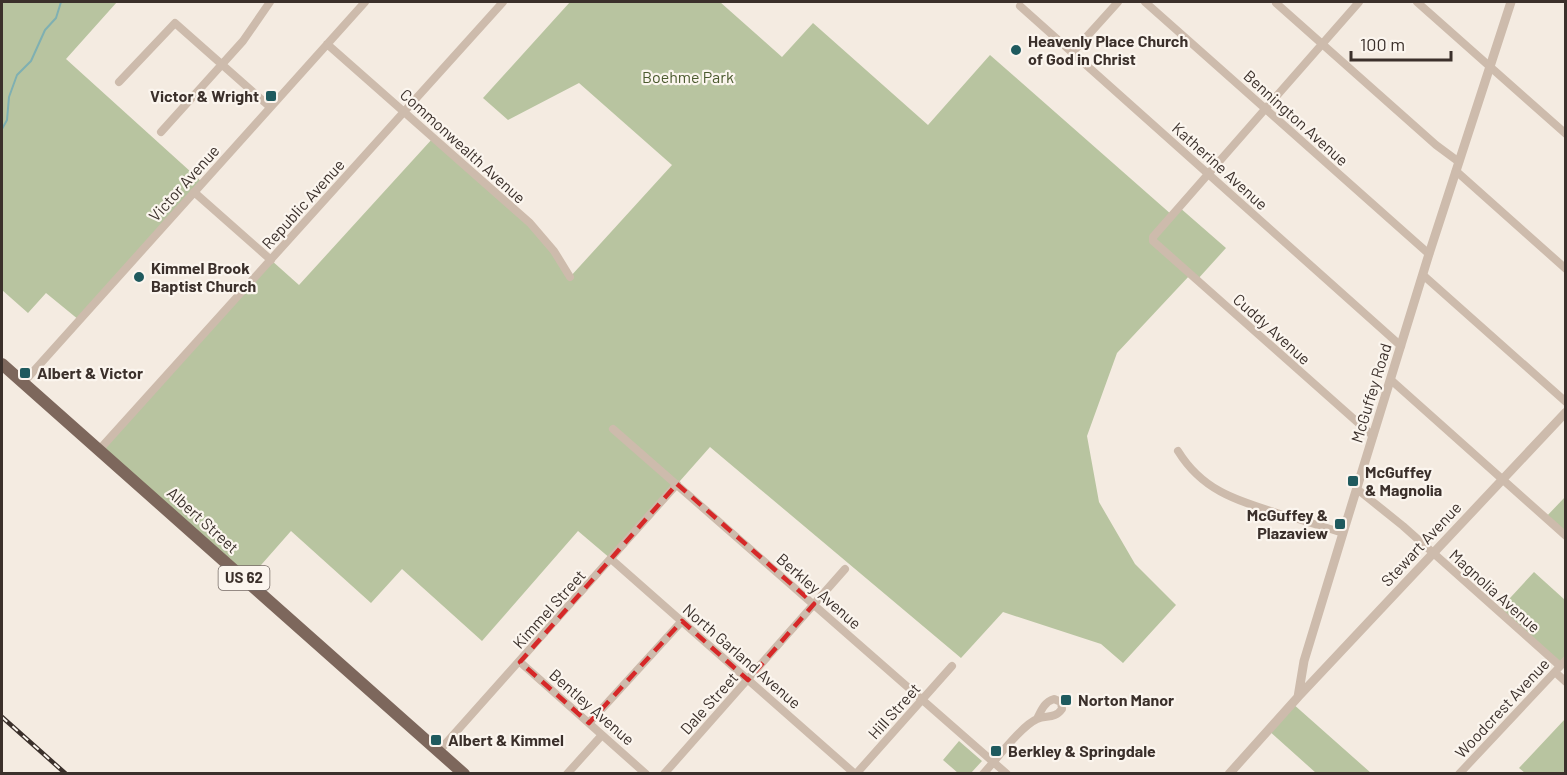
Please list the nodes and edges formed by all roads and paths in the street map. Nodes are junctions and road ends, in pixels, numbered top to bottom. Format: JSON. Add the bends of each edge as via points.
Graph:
{"nodes":[{"id":1,"x":270,"y":2,"type":"edge"},
{"id":2,"x":365,"y":2,"type":"edge"},
{"id":3,"x":503,"y":2,"type":"edge"},
{"id":4,"x":1118,"y":2,"type":"edge"},
{"id":5,"x":1145,"y":2,"type":"edge"},
{"id":6,"x":1359,"y":2,"type":"edge"},
{"id":7,"x":1417,"y":2,"type":"edge"},
{"id":8,"x":1511,"y":2,"type":"edge"},
{"id":9,"x":1276,"y":3,"type":"edge"},
{"id":10,"x":1020,"y":6,"type":"dead end"},
{"id":11,"x":1323,"y":43,"type":"junction"},
{"id":12,"x":327,"y":44,"type":"junction"},
{"id":13,"x":1072,"y":53,"type":"junction"},
{"id":14,"x":222,"y":64,"type":"junction"},
{"id":15,"x":1490,"y":67,"type":"junction"},
{"id":16,"x":119,"y":82,"type":"dead end"},
{"id":17,"x":270,"y":106,"type":"junction"},
{"id":18,"x":1265,"y":108,"type":"junction"},
{"id":19,"x":404,"y":112,"type":"junction"},
{"id":20,"x":161,"y":132,"type":"dead end"},
{"id":21,"x":1566,"y":134,"type":"edge"},
{"id":22,"x":1458,"y":166,"type":"junction"},
{"id":23,"x":1208,"y":174,"type":"junction"},
{"id":24,"x":194,"y":192,"type":"junction"},
{"id":25,"x":1429,"y":254,"type":"junction"},
{"id":26,"x":271,"y":260,"type":"junction"},
{"id":27,"x":1566,"y":269,"type":"edge"},
{"id":28,"x":1423,"y":275,"type":"junction"},
{"id":29,"x":570,"y":277,"type":"dead end"},
{"id":30,"x":1401,"y":346,"type":"junction"},
{"id":31,"x":2,"y":364,"type":"edge"},
{"id":32,"x":1391,"y":380,"type":"junction"},
{"id":33,"x":23,"y":382,"type":"junction"},
{"id":34,"x":1566,"y":402,"type":"edge"},
{"id":35,"x":1566,"y":412,"type":"edge"},
{"id":36,"x":613,"y":429,"type":"dead end"},
{"id":37,"x":1373,"y":436,"type":"junction"},
{"id":38,"x":99,"y":450,"type":"junction"},
{"id":39,"x":1178,"y":451,"type":"dead end"},
{"id":40,"x":1502,"y":479,"type":"junction"},
{"id":41,"x":677,"y":484,"type":"junction"},
{"id":42,"x":1357,"y":489,"type":"junction"},
{"id":43,"x":1343,"y":533,"type":"junction"},
{"id":44,"x":1566,"y":536,"type":"edge"},
{"id":45,"x":1433,"y":554,"type":"junction"},
{"id":46,"x":611,"y":559,"type":"junction"},
{"id":47,"x":845,"y":569,"type":"dead end"},
{"id":48,"x":814,"y":604,"type":"junction"},
{"id":49,"x":682,"y":621,"type":"junction"},
{"id":50,"x":519,"y":662,"type":"junction"},
{"id":51,"x":952,"y":666,"type":"dead end"},
{"id":52,"x":1560,"y":666,"type":"edge"},
{"id":53,"x":748,"y":680,"type":"junction"},
{"id":54,"x":1566,"y":682,"type":"edge"},
{"id":55,"x":1298,"y":697,"type":"junction"},
{"id":56,"x":923,"y":699,"type":"junction"},
{"id":57,"x":1037,"y":719,"type":"dead end"},
{"id":58,"x":589,"y":723,"type":"junction"},
{"id":59,"x":602,"y":735,"type":"junction"},
{"id":60,"x":439,"y":751,"type":"junction"},
{"id":61,"x":994,"y":762,"type":"junction"},
{"id":62,"x":1235,"y":772,"type":"edge"},
{"id":63,"x":464,"y":774,"type":"edge"},
{"id":64,"x":567,"y":774,"type":"edge"},
{"id":65,"x":646,"y":774,"type":"edge"},
{"id":66,"x":664,"y":774,"type":"edge"},
{"id":67,"x":856,"y":774,"type":"edge"},
{"id":68,"x":983,"y":774,"type":"edge"},
{"id":69,"x":1007,"y":774,"type":"edge"},
{"id":70,"x":1459,"y":774,"type":"edge"}],
"edges":[{"from":1,"to":14,"type":"street"},
{"from":2,"to":12,"type":"street","name":"Victor Avenue"},
{"from":3,"to":19,"type":"street","name":"Republic Avenue"},
{"from":4,"to":13,"type":"street"},
{"from":5,"to":18,"type":"street","name":"Bennington Avenue"},
{"from":6,"to":11,"type":"street"},
{"from":7,"to":15,"type":"street"},
{"from":8,"to":15,"type":"street","name":"McGuffey Road"},
{"from":9,"to":11,"type":"street"},
{"from":10,"to":13,"type":"street","name":"Katherine Avenue"},
{"from":11,"to":18,"type":"street"},
{"from":11,"to":22,"type":"street"},
{"from":12,"to":17,"type":"street","name":"Victor Avenue"},
{"from":12,"to":19,"type":"street","name":"Commonwealth Avenue"},
{"from":13,"to":23,"type":"street","name":"Katherine Avenue"},
{"from":14,"to":16,"type":"street","via":[[175,23]]},
{"from":14,"to":17,"type":"street"},
{"from":14,"to":20,"type":"street"},
{"from":15,"to":21,"type":"street"},
{"from":15,"to":22,"type":"street","name":"McGuffey Road"},
{"from":17,"to":24,"type":"street","name":"Victor Avenue"},
{"from":18,"to":23,"type":"street"},
{"from":18,"to":25,"type":"street","name":"Bennington Avenue"},
{"from":19,"to":26,"type":"street","name":"Republic Avenue"},
{"from":19,"to":29,"type":"street","name":"Commonwealth Avenue","via":[[530,223]]},
{"from":22,"to":25,"type":"street","name":"McGuffey Road"},
{"from":22,"to":27,"type":"street"},
{"from":23,"to":30,"type":"street","name":"Katherine Avenue"},
{"from":23,"to":37,"type":"street","name":"Cuddy Avenue","via":[[1153,241]]},
{"from":24,"to":26,"type":"street"},
{"from":24,"to":33,"type":"street","name":"Victor Avenue"},
{"from":25,"to":28,"type":"street","name":"McGuffey Road"},
{"from":26,"to":38,"type":"street","name":"Republic Avenue"},
{"from":28,"to":30,"type":"street","name":"McGuffey Road"},
{"from":28,"to":34,"type":"street"},
{"from":30,"to":32,"type":"street","name":"McGuffey Road"},
{"from":31,"to":33,"type":"main road","name":"Albert Street","number":"US 62"},
{"from":32,"to":37,"type":"street","name":"McGuffey Road"},
{"from":32,"to":40,"type":"street"},
{"from":33,"to":38,"type":"main road","name":"Albert Street","number":"US 62"},
{"from":35,"to":40,"type":"street","name":"Stewart Avenue"},
{"from":36,"to":41,"type":"street","name":"Berkley Avenue"},
{"from":37,"to":42,"type":"street","name":"McGuffey Road"},
{"from":38,"to":60,"type":"main road","name":"Albert Street","number":"US 62"},
{"from":39,"to":43,"type":"street","via":[[1201,479],[1229,497]]},
{"from":40,"to":44,"type":"street"},
{"from":40,"to":45,"type":"street","name":"Stewart Avenue"},
{"from":41,"to":46,"type":"street","name":"Kimmel Street"},
{"from":41,"to":48,"type":"street","name":"Berkley Avenue"},
{"from":42,"to":43,"type":"street","name":"McGuffey Road"},
{"from":42,"to":45,"type":"street","name":"Magnolia Avenue"},
{"from":43,"to":55,"type":"street","name":"McGuffey Road","via":[[1304,661]]},
{"from":45,"to":52,"type":"street","name":"Magnolia Avenue"},
{"from":45,"to":55,"type":"street","name":"Stewart Avenue"},
{"from":46,"to":49,"type":"street","name":"North Garland Avenue"},
{"from":46,"to":50,"type":"street","name":"Kimmel Street"},
{"from":47,"to":48,"type":"street","name":"Dale Street"},
{"from":48,"to":53,"type":"street","name":"Dale Street"},
{"from":48,"to":56,"type":"street","name":"Berkley Avenue"},
{"from":49,"to":53,"type":"street","name":"North Garland Avenue"},
{"from":49,"to":58,"type":"street"},
{"from":50,"to":58,"type":"street","name":"Bentley Avenue"},
{"from":50,"to":60,"type":"street","name":"Kimmel Street"},
{"from":51,"to":56,"type":"street","name":"Hill Street"},
{"from":52,"to":54,"type":"street","name":"Magnolia Avenue"},
{"from":52,"to":70,"type":"street","name":"Woodcrest Avenue"},
{"from":53,"to":66,"type":"street","name":"Dale Street"},
{"from":53,"to":67,"type":"street","name":"North Garland Avenue"},
{"from":55,"to":62,"type":"street"},
{"from":56,"to":61,"type":"street","name":"Berkley Avenue"},
{"from":56,"to":67,"type":"street","name":"Hill Street"},
{"from":57,"to":61,"type":"street"},
{"from":58,"to":59,"type":"street","name":"Bentley Avenue"},
{"from":59,"to":64,"type":"street"},
{"from":59,"to":65,"type":"street","name":"Bentley Avenue"},
{"from":60,"to":63,"type":"main road","name":"Albert Street","number":"US 62"},
{"from":61,"to":68,"type":"street"},
{"from":61,"to":69,"type":"street","name":"Berkley Avenue"}]}
